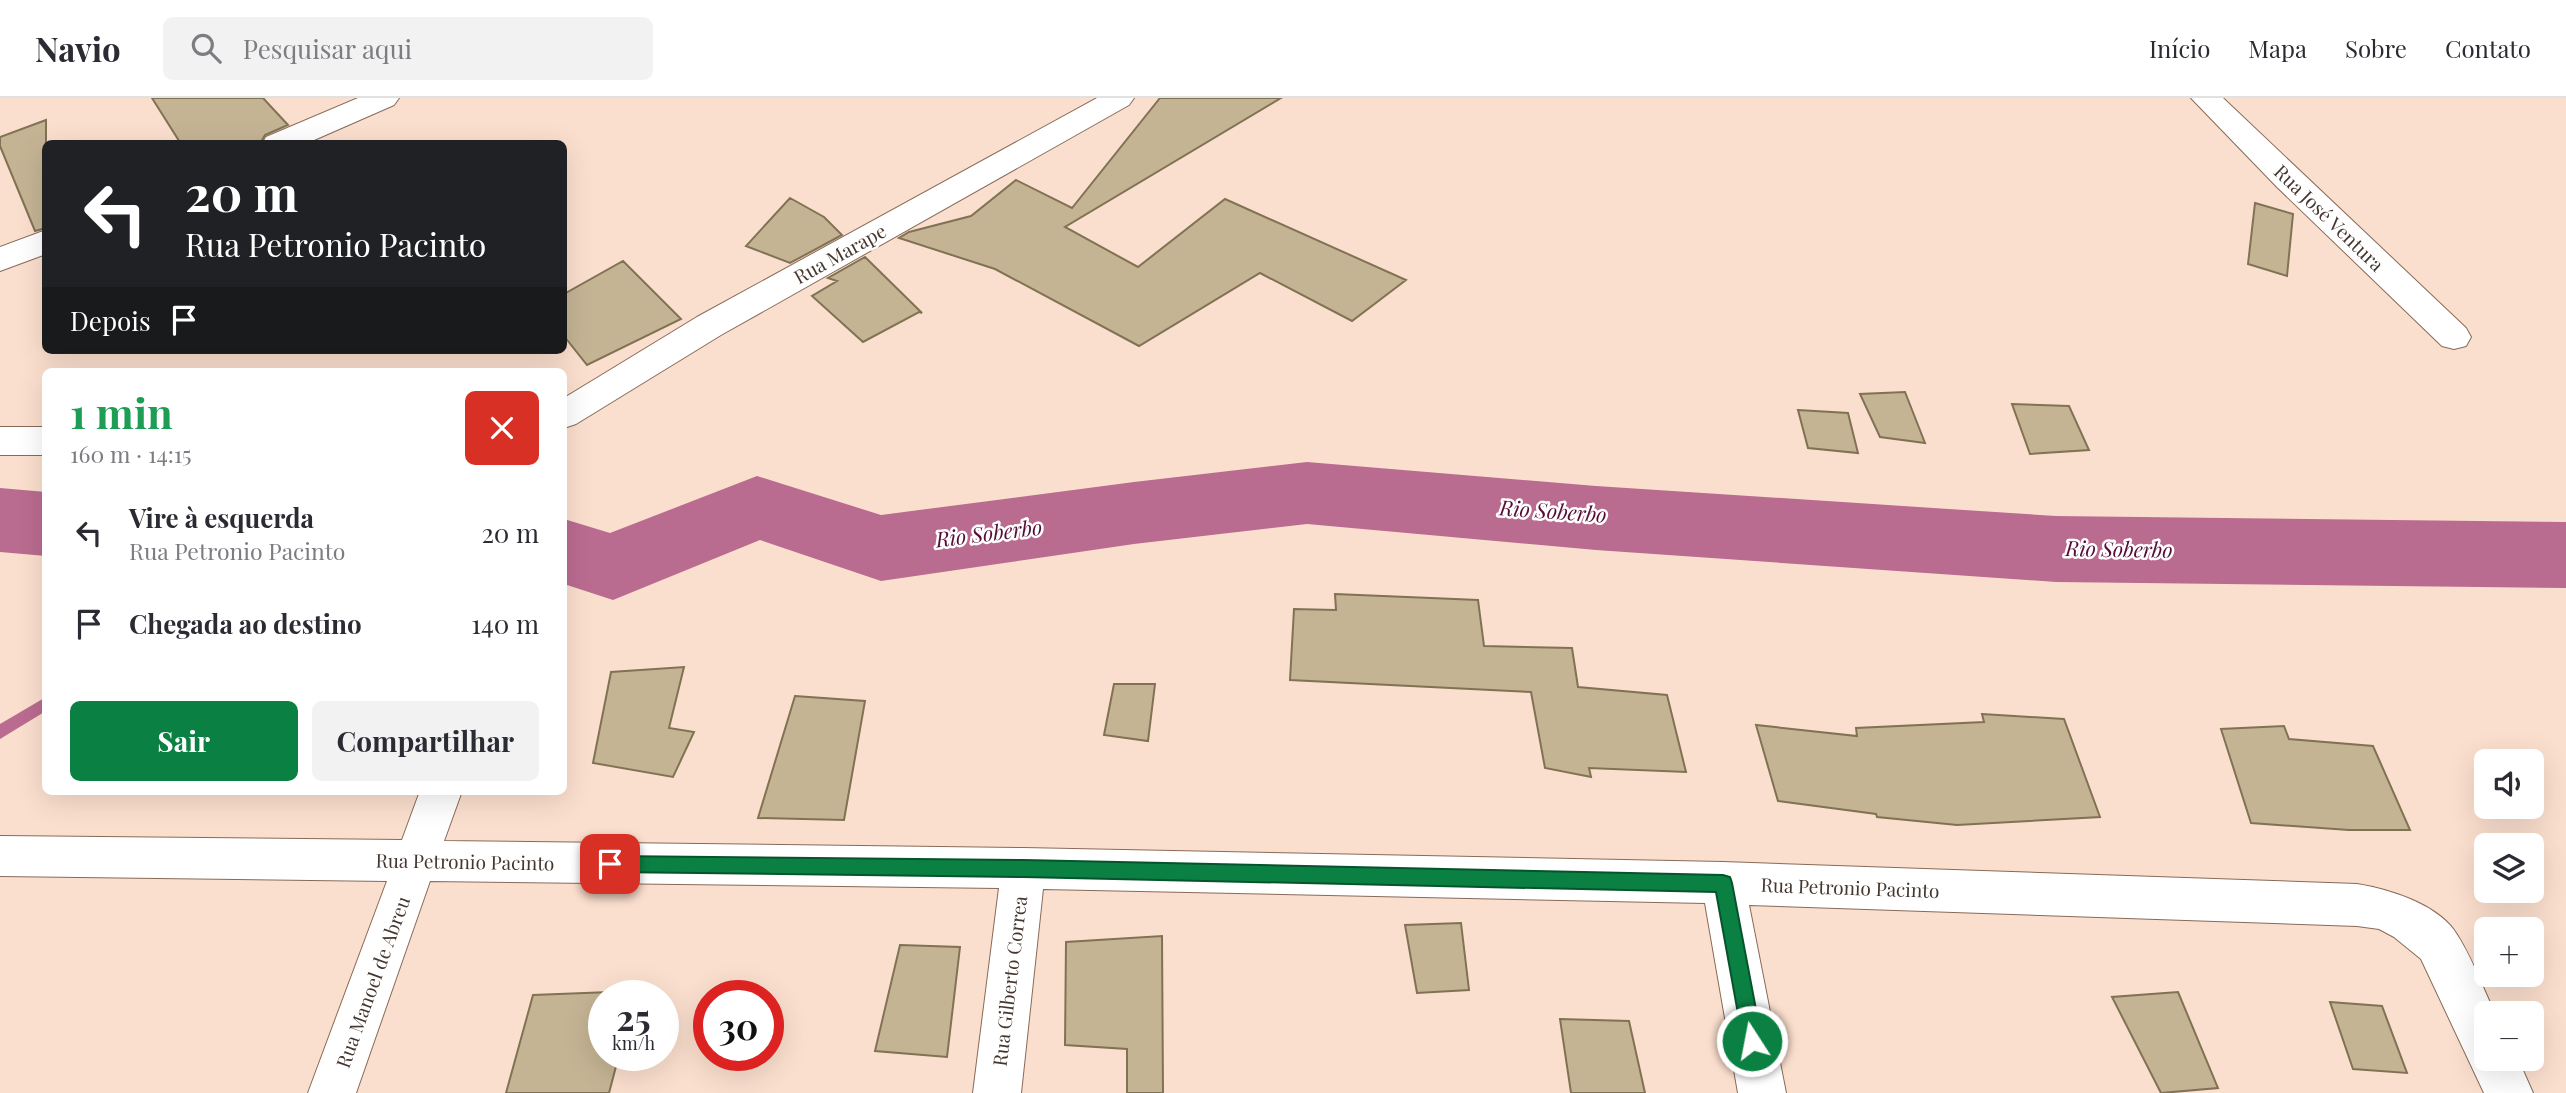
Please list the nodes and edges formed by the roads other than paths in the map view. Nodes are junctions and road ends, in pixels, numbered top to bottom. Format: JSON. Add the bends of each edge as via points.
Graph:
{"nodes":[{"id":1,"x":384,"y":98,"type":"edge"},
{"id":2,"x":1119,"y":98,"type":"edge"},
{"id":3,"x":2206,"y":98,"type":"edge"},
{"id":4,"x":286,"y":140,"type":"edge"},
{"id":5,"x":42,"y":243,"type":"edge"},
{"id":6,"x":0,"y":260,"type":"edge"},
{"id":7,"x":2454,"y":337,"type":"dead end"},
{"id":8,"x":567,"y":413,"type":"edge"},
{"id":9,"x":0,"y":440,"type":"edge"},
{"id":10,"x":42,"y":441,"type":"edge"},
{"id":11,"x":440,"y":795,"type":"edge"},
{"id":12,"x":0,"y":856,"type":"edge"},
{"id":13,"x":417,"y":862,"type":"junction"},
{"id":14,"x":1023,"y":868,"type":"junction"},
{"id":15,"x":1723,"y":883,"type":"junction"},
{"id":16,"x":2474,"y":1019,"type":"edge"},
{"id":17,"x":2499,"y":1071,"type":"edge"},
{"id":18,"x":332,"y":1093,"type":"edge"},
{"id":19,"x":997,"y":1093,"type":"edge"},
{"id":20,"x":1762,"y":1093,"type":"edge"},
{"id":21,"x":2509,"y":1093,"type":"edge"}],
"edges":[{"from":1,"to":4,"type":"street"},
{"from":2,"to":8,"type":"street","name":"Rua Marape","via":[[709,326]]},
{"from":3,"to":7,"type":"street","name":"Rua José Ventura"},
{"from":5,"to":6,"type":"street"},
{"from":9,"to":10,"type":"street"},
{"from":11,"to":13,"type":"street","name":"Rua Manoel de Abreu"},
{"from":12,"to":13,"type":"street","name":"Rua Petronio Pacinto"},
{"from":13,"to":14,"type":"street","name":"Rua Petronio Pacinto"},
{"from":13,"to":18,"type":"street","name":"Rua Manoel de Abreu"},
{"from":14,"to":15,"type":"street","name":"Rua Petronio Pacinto"},
{"from":14,"to":19,"type":"street","name":"Rua Gilberto Correa"},
{"from":15,"to":16,"type":"street","name":"Rua Petronio Pacinto","via":[[2384,909],[2437,944]]},
{"from":15,"to":20,"type":"street"},
{"from":17,"to":21,"type":"street"}]}
